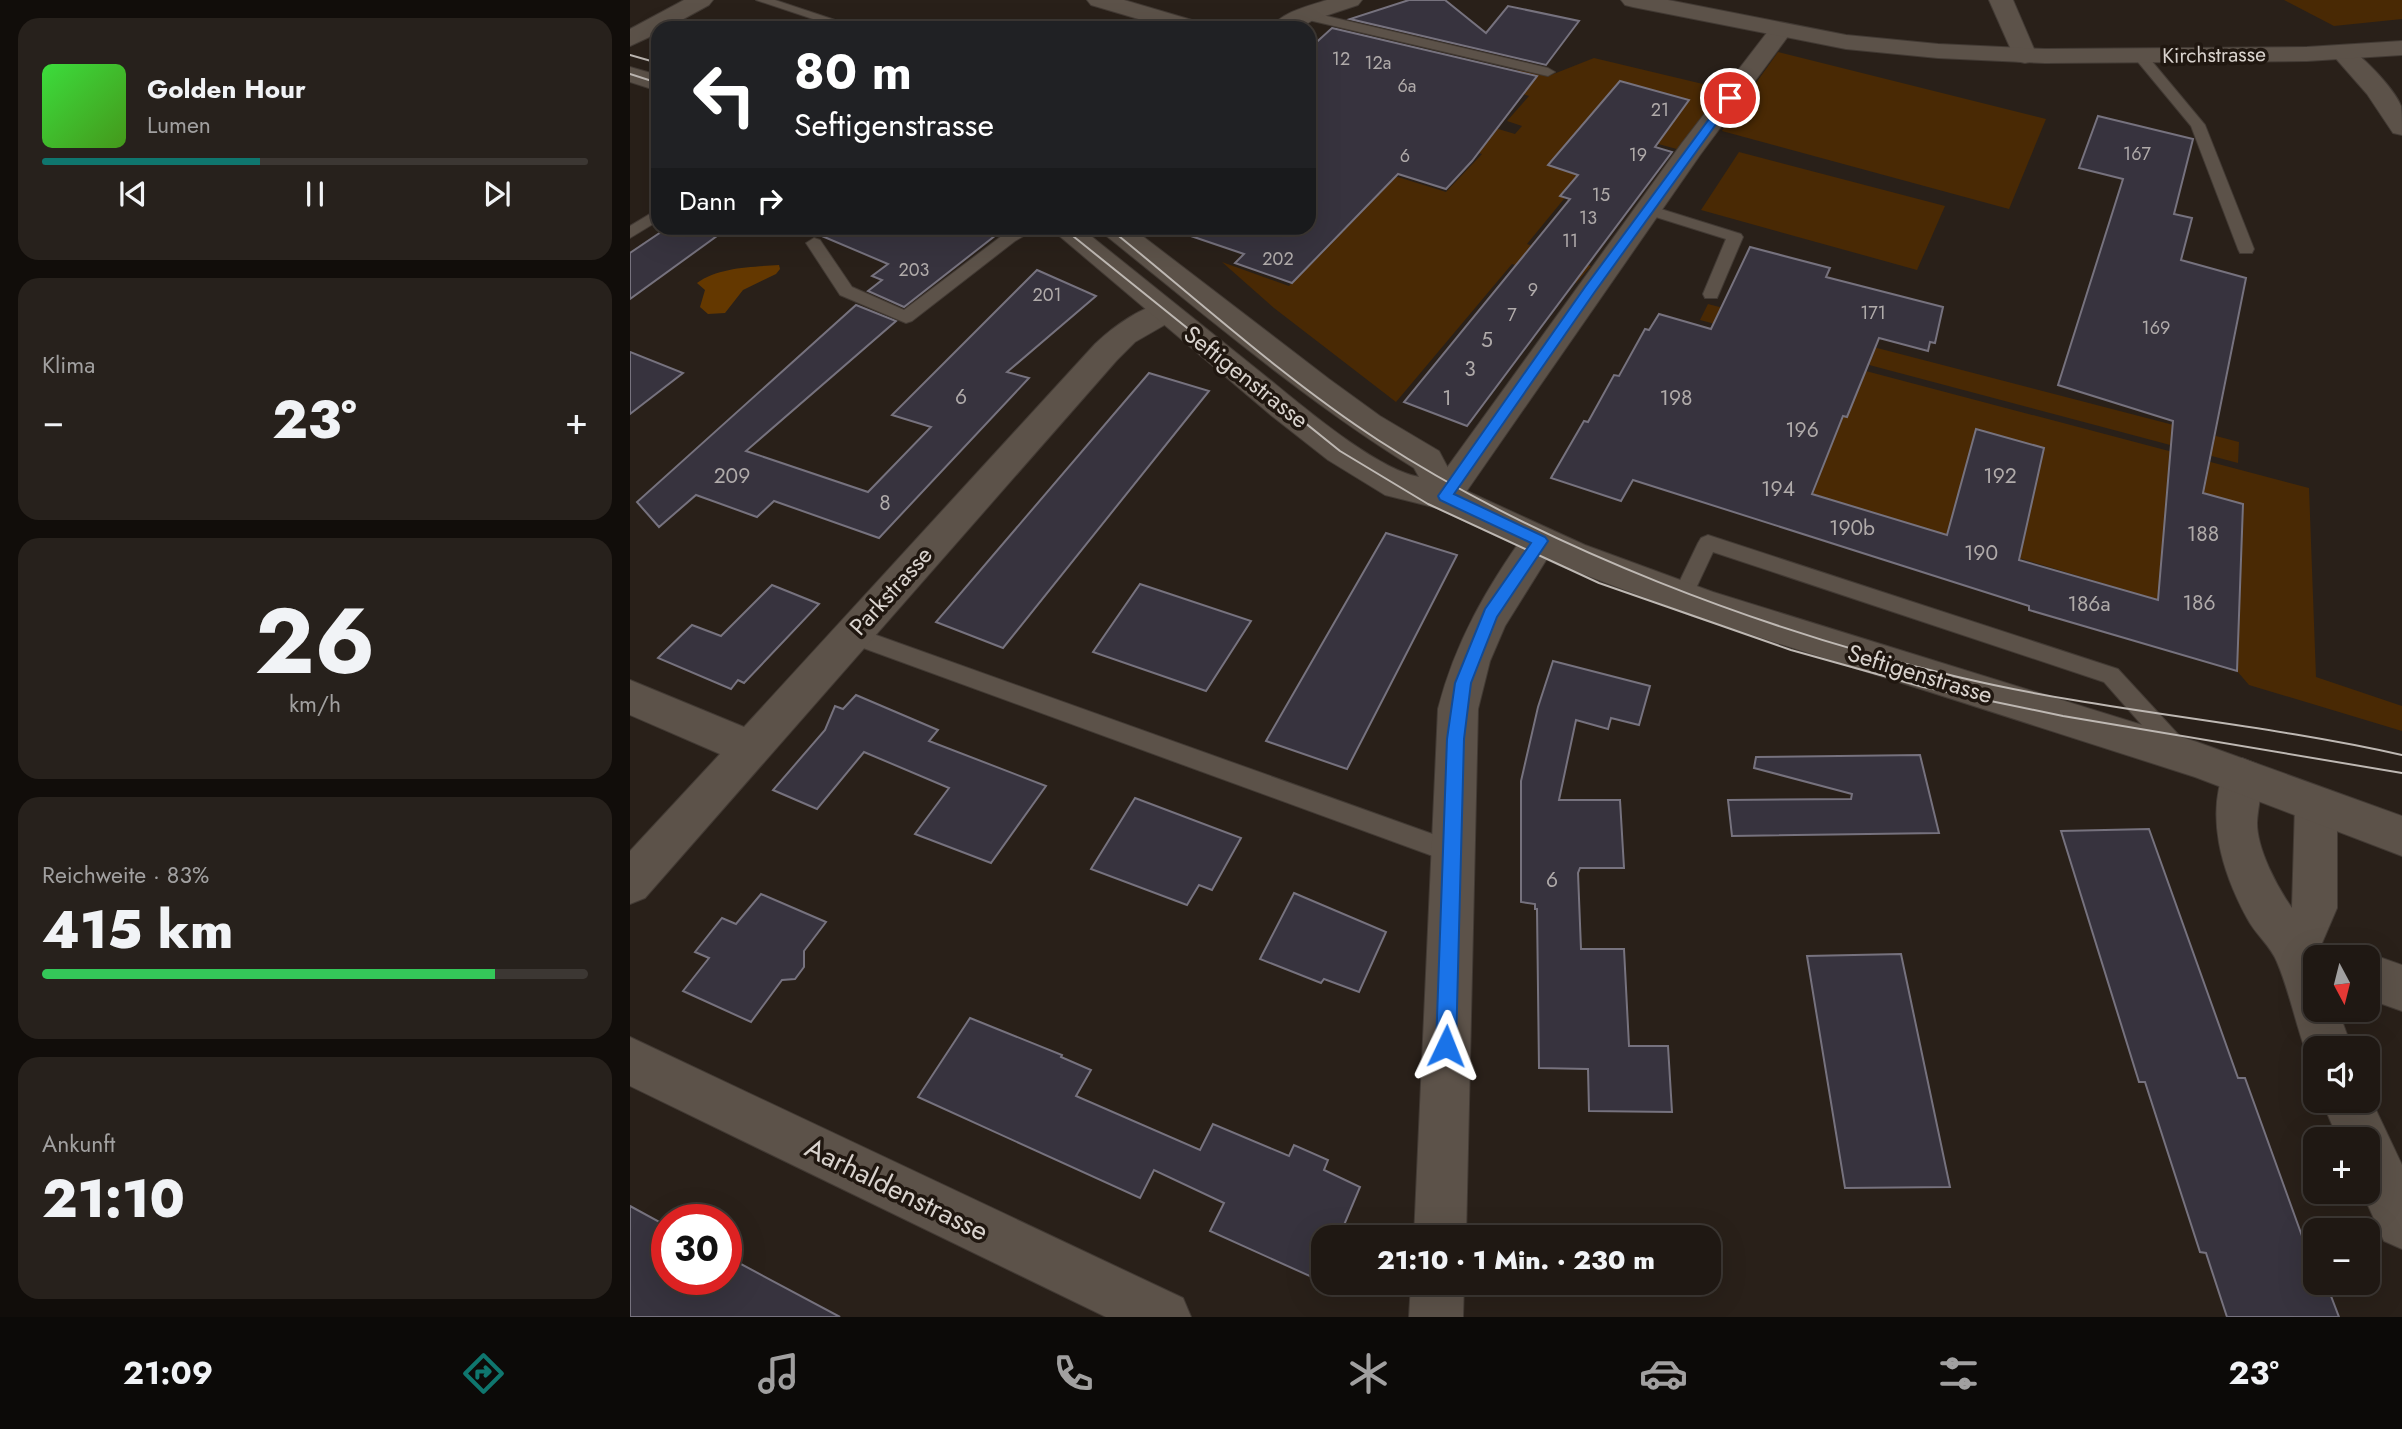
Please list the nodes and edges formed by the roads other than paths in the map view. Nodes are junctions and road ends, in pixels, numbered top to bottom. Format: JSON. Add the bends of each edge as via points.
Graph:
{"nodes":[{"id":1,"x":701,"y":0,"type":"edge"},
{"id":2,"x":762,"y":0,"type":"edge"},
{"id":3,"x":1099,"y":0,"type":"edge"},
{"id":4,"x":1350,"y":0,"type":"edge"},
{"id":5,"x":1633,"y":0,"type":"edge"},
{"id":6,"x":2001,"y":0,"type":"edge"},
{"id":7,"x":1691,"y":6,"type":"edge"},
{"id":8,"x":1316,"y":8,"type":"edge"},
{"id":9,"x":662,"y":21,"type":"edge"},
{"id":10,"x":830,"y":21,"type":"edge"},
{"id":11,"x":1170,"y":21,"type":"edge"},
{"id":12,"x":1295,"y":21,"type":"edge"},
{"id":13,"x":651,"y":27,"type":"edge"},
{"id":14,"x":1780,"y":31,"type":"junction"},
{"id":15,"x":630,"y":38,"type":"edge"},
{"id":16,"x":2402,"y":48,"type":"edge"},
{"id":17,"x":2343,"y":53,"type":"junction"},
{"id":18,"x":630,"y":55,"type":"edge"},
{"id":19,"x":2025,"y":56,"type":"junction"},
{"id":20,"x":2140,"y":56,"type":"junction"},
{"id":21,"x":651,"y":61,"type":"edge"},
{"id":22,"x":1548,"y":72,"type":"dead end"},
{"id":23,"x":630,"y":74,"type":"edge"},
{"id":24,"x":651,"y":81,"type":"edge"},
{"id":25,"x":2402,"y":127,"type":"edge"},
{"id":26,"x":1647,"y":210,"type":"junction"},
{"id":27,"x":651,"y":219,"type":"edge"},
{"id":28,"x":630,"y":233,"type":"edge"},
{"id":29,"x":1015,"y":235,"type":"edge"},
{"id":30,"x":1072,"y":235,"type":"edge"},
{"id":31,"x":1123,"y":235,"type":"edge"},
{"id":32,"x":814,"y":243,"type":"dead end"},
{"id":33,"x":2246,"y":249,"type":"dead end"},
{"id":34,"x":1711,"y":294,"type":"dead end"},
{"id":35,"x":1164,"y":312,"type":"junction"},
{"id":36,"x":1445,"y":496,"type":"junction"},
{"id":37,"x":1540,"y":541,"type":"junction"},
{"id":38,"x":1682,"y":597,"type":"junction"},
{"id":39,"x":851,"y":635,"type":"junction"},
{"id":40,"x":630,"y":697,"type":"edge"},
{"id":41,"x":750,"y":748,"type":"junction"},
{"id":42,"x":2183,"y":756,"type":"junction"},
{"id":43,"x":2242,"y":777,"type":"junction"},
{"id":44,"x":2316,"y":805,"type":"junction"},
{"id":45,"x":2402,"y":836,"type":"edge"},
{"id":46,"x":1452,"y":852,"type":"junction"},
{"id":47,"x":630,"y":883,"type":"edge"},
{"id":48,"x":2308,"y":945,"type":"edge"},
{"id":49,"x":2303,"y":950,"type":"edge"},
{"id":50,"x":2380,"y":980,"type":"edge"},
{"id":51,"x":2402,"y":988,"type":"edge"},
{"id":52,"x":630,"y":1061,"type":"edge"},
{"id":53,"x":2380,"y":1174,"type":"edge"},
{"id":54,"x":2402,"y":1223,"type":"edge"},
{"id":55,"x":1440,"y":1225,"type":"edge"},
{"id":56,"x":1437,"y":1295,"type":"edge"},
{"id":57,"x":1164,"y":1317,"type":"edge"},
{"id":58,"x":1436,"y":1317,"type":"edge"}],
"edges":[{"from":1,"to":9,"type":"street"},
{"from":2,"to":10,"type":"lane"},
{"from":3,"to":11,"type":"street"},
{"from":4,"to":8,"type":"street"},
{"from":5,"to":7,"type":"street","name":"Kirchstrasse"},
{"from":6,"to":19,"type":"street"},
{"from":7,"to":14,"type":"street","name":"Kirchstrasse"},
{"from":8,"to":12,"type":"street"},
{"from":8,"to":22,"type":"lane"},
{"from":13,"to":15,"type":"street"},
{"from":14,"to":19,"type":"street","name":"Kirchstrasse","via":[[1858,44]]},
{"from":14,"to":26,"type":"street"},
{"from":16,"to":17,"type":"street","name":"Kirchstrasse"},
{"from":17,"to":20,"type":"street","name":"Kirchstrasse"},
{"from":17,"to":25,"type":"street","via":[[2377,89]]},
{"from":18,"to":21,"type":"street"},
{"from":19,"to":20,"type":"street","name":"Kirchstrasse"},
{"from":20,"to":33,"type":"lane","via":[[2197,125]]},
{"from":23,"to":24,"type":"street"},
{"from":26,"to":34,"type":"lane","via":[[1735,237]]},
{"from":26,"to":36,"type":"street"},
{"from":27,"to":28,"type":"lane"},
{"from":29,"to":32,"type":"lane","via":[[906,317],[846,291]]},
{"from":30,"to":35,"type":"street","name":"Seftigenstrasse"},
{"from":31,"to":36,"type":"street","name":"Seftigenstrasse","via":[[1368,425],[1427,460]]},
{"from":35,"to":36,"type":"street","name":"Seftigenstrasse","via":[[1340,451],[1397,486]]},
{"from":35,"to":39,"type":"street","name":"Parkstrasse","via":[[1130,331],[1106,352]]},
{"from":36,"to":37,"type":"street","name":"Seftigenstrasse"},
{"from":37,"to":38,"type":"street","name":"Seftigenstrasse"},
{"from":37,"to":46,"type":"street","via":[[1490,614],[1463,683],[1455,739]]},
{"from":38,"to":42,"type":"street","name":"Seftigenstrasse"},
{"from":38,"to":42,"type":"lane","via":[[1708,543],[2111,675]]},
{"from":39,"to":41,"type":"street","name":"Parkstrasse"},
{"from":39,"to":46,"type":"lane"},
{"from":40,"to":41,"type":"street"},
{"from":41,"to":47,"type":"street","name":"Parkstrasse"},
{"from":42,"to":43,"type":"street","name":"Seftigenstrasse"},
{"from":43,"to":44,"type":"street","name":"Seftigenstrasse"},
{"from":43,"to":49,"type":"street","via":[[2236,825],[2250,877],[2259,900]]},
{"from":44,"to":45,"type":"street","name":"Seftigenstrasse"},
{"from":44,"to":48,"type":"street","via":[[2315,908]]},
{"from":46,"to":55,"type":"street"},
{"from":50,"to":51,"type":"street"},
{"from":52,"to":57,"type":"street","name":"Aarhaldenstrasse"},
{"from":53,"to":54,"type":"street"},
{"from":56,"to":58,"type":"street"}]}
